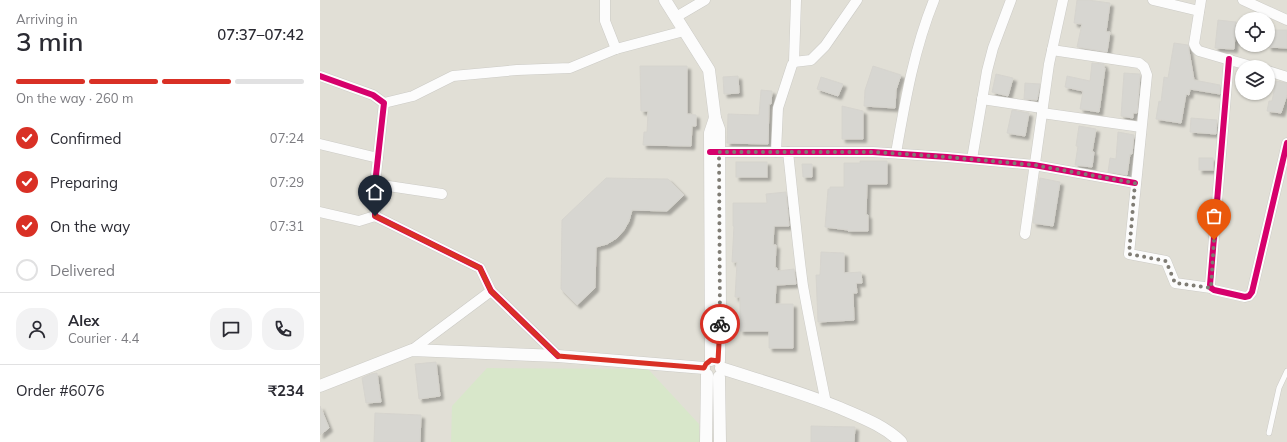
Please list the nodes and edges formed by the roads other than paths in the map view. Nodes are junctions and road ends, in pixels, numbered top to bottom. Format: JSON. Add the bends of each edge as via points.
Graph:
{"nodes":[{"id":1,"x":605,"y":0,"type":"edge"},
{"id":2,"x":665,"y":0,"type":"edge"},
{"id":3,"x":705,"y":0,"type":"edge"},
{"id":4,"x":796,"y":0,"type":"edge"},
{"id":5,"x":857,"y":0,"type":"edge"},
{"id":6,"x":934,"y":0,"type":"edge"},
{"id":7,"x":1011,"y":0,"type":"edge"},
{"id":8,"x":1063,"y":0,"type":"edge"},
{"id":9,"x":1153,"y":0,"type":"edge"},
{"id":10,"x":1201,"y":0,"type":"edge"},
{"id":11,"x":1243,"y":0,"type":"edge"},
{"id":12,"x":1199,"y":11,"type":"junction"},
{"id":13,"x":676,"y":17,"type":"junction"},
{"id":14,"x":1287,"y":20,"type":"edge"},
{"id":15,"x":684,"y":31,"type":"junction"},
{"id":16,"x":616,"y":49,"type":"junction"},
{"id":17,"x":1052,"y":50,"type":"junction"},
{"id":18,"x":1229,"y":59,"type":"junction"},
{"id":19,"x":1235,"y":61,"type":"edge"},
{"id":20,"x":794,"y":62,"type":"junction"},
{"id":21,"x":1275,"y":73,"type":"edge"},
{"id":22,"x":320,"y":76,"type":"edge"},
{"id":23,"x":1287,"y":77,"type":"edge"},
{"id":24,"x":982,"y":100,"type":"junction"},
{"id":25,"x":384,"y":103,"type":"junction"},
{"id":26,"x":1042,"y":110,"type":"junction"},
{"id":27,"x":1141,"y":127,"type":"junction"},
{"id":28,"x":1287,"y":143,"type":"edge"},
{"id":29,"x":320,"y":144,"type":"edge"},
{"id":30,"x":714,"y":152,"type":"junction"},
{"id":31,"x":776,"y":152,"type":"junction"},
{"id":32,"x":788,"y":152,"type":"junction"},
{"id":33,"x":896,"y":153,"type":"junction"},
{"id":34,"x":378,"y":158,"type":"junction"},
{"id":35,"x":972,"y":159,"type":"junction"},
{"id":36,"x":1034,"y":165,"type":"junction"},
{"id":37,"x":1135,"y":183,"type":"junction"},
{"id":38,"x":375,"y":184,"type":"junction"},
{"id":39,"x":442,"y":194,"type":"dead end"},
{"id":40,"x":320,"y":212,"type":"edge"},
{"id":41,"x":375,"y":216,"type":"junction"},
{"id":42,"x":1025,"y":234,"type":"dead end"},
{"id":43,"x":1211,"y":288,"type":"junction"},
{"id":44,"x":491,"y":291,"type":"junction"},
{"id":45,"x":412,"y":350,"type":"junction"},
{"id":46,"x":558,"y":356,"type":"junction"},
{"id":47,"x":713,"y":368,"type":"junction"},
{"id":48,"x":1287,"y":371,"type":"edge"},
{"id":49,"x":320,"y":386,"type":"edge"},
{"id":50,"x":826,"y":403,"type":"junction"},
{"id":51,"x":1269,"y":433,"type":"dead end"},
{"id":52,"x":706,"y":442,"type":"edge"},
{"id":53,"x":720,"y":442,"type":"edge"},
{"id":54,"x":901,"y":442,"type":"edge"}],
"edges":[{"from":1,"to":16,"type":"street","via":[[605,21]]},
{"from":2,"to":13,"type":"street"},
{"from":3,"to":13,"type":"street"},
{"from":4,"to":20,"type":"street"},
{"from":5,"to":20,"type":"street","via":[[826,46],[811,60]]},
{"from":6,"to":33,"type":"street","via":[[905,99]]},
{"from":7,"to":24,"type":"street","via":[[993,48]]},
{"from":8,"to":17,"type":"street"},
{"from":9,"to":12,"type":"street"},
{"from":10,"to":12,"type":"street"},
{"from":11,"to":14,"type":"street"},
{"from":12,"to":18,"type":"street","via":[[1194,44],[1196,48]]},
{"from":13,"to":15,"type":"street"},
{"from":15,"to":16,"type":"street"},
{"from":15,"to":30,"type":"street","via":[[709,70],[715,118],[710,133]]},
{"from":16,"to":25,"type":"street","via":[[570,68],[453,76],[413,96]]},
{"from":17,"to":26,"type":"street"},
{"from":17,"to":27,"type":"street","via":[[1139,63],[1144,67],[1147,75]]},
{"from":18,"to":19,"type":"street"},
{"from":18,"to":43,"type":"street"},
{"from":20,"to":31,"type":"street","via":[[778,108]]},
{"from":21,"to":23,"type":"street"},
{"from":22,"to":25,"type":"street","via":[[373,95]]},
{"from":24,"to":26,"type":"street"},
{"from":24,"to":35,"type":"street"},
{"from":25,"to":34,"type":"street"},
{"from":26,"to":27,"type":"street"},
{"from":26,"to":36,"type":"street"},
{"from":27,"to":37,"type":"street"},
{"from":28,"to":43,"type":"street","via":[[1252,292],[1245,297]]},
{"from":29,"to":34,"type":"street"},
{"from":30,"to":31,"type":"street"},
{"from":30,"to":47,"type":"street"},
{"from":31,"to":32,"type":"street"},
{"from":32,"to":33,"type":"street"},
{"from":32,"to":50,"type":"street","via":[[803,286]]},
{"from":33,"to":35,"type":"street"},
{"from":34,"to":38,"type":"street"},
{"from":35,"to":36,"type":"street"},
{"from":36,"to":37,"type":"street"},
{"from":36,"to":42,"type":"street"},
{"from":37,"to":43,"type":"street","via":[[1129,254],[1166,261],[1175,283]]},
{"from":38,"to":39,"type":"street"},
{"from":38,"to":41,"type":"street"},
{"from":40,"to":41,"type":"street","via":[[359,221]]},
{"from":41,"to":44,"type":"street","via":[[480,268]]},
{"from":44,"to":45,"type":"street"},
{"from":44,"to":46,"type":"street"},
{"from":45,"to":46,"type":"street"},
{"from":45,"to":49,"type":"street"},
{"from":46,"to":47,"type":"street"},
{"from":47,"to":50,"type":"street"},
{"from":47,"to":52,"type":"street"},
{"from":47,"to":53,"type":"street"},
{"from":48,"to":51,"type":"lane","via":[[1279,388]]},
{"from":50,"to":54,"type":"street","via":[[875,423]]}]}
